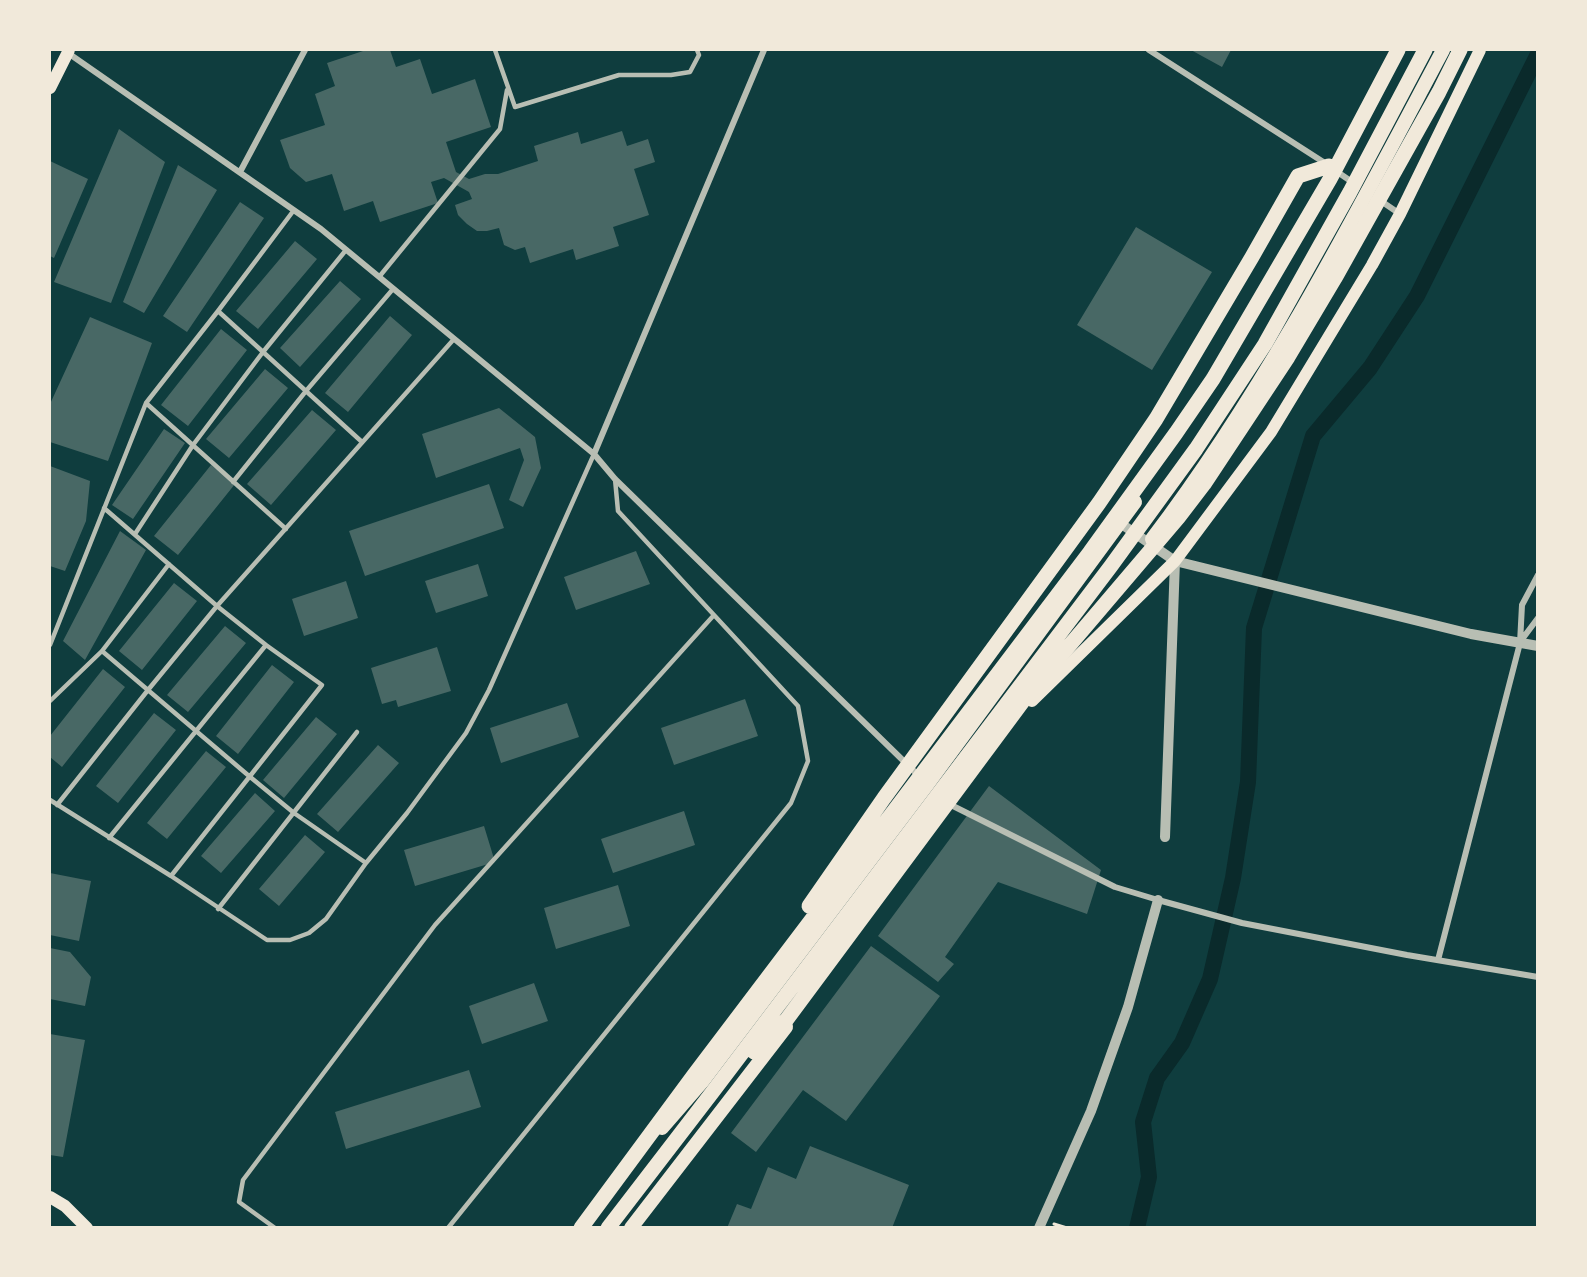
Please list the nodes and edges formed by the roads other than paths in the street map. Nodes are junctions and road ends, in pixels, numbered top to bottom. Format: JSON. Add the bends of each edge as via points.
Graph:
{"nodes":[{"id":1,"x":305,"y":50,"type":"edge"},
{"id":2,"x":495,"y":50,"type":"edge"},
{"id":3,"x":697,"y":50,"type":"edge"},
{"id":4,"x":764,"y":50,"type":"edge"},
{"id":5,"x":1149,"y":50,"type":"edge"},
{"id":6,"x":1390,"y":50,"type":"edge"},
{"id":7,"x":1398,"y":50,"type":"edge"},
{"id":8,"x":1425,"y":50,"type":"edge"},
{"id":9,"x":1443,"y":50,"type":"edge"},
{"id":10,"x":1460,"y":50,"type":"edge"},
{"id":11,"x":1480,"y":50,"type":"edge"},
{"id":12,"x":67,"y":51,"type":"edge"},
{"id":13,"x":508,"y":87,"type":"junction"},
{"id":14,"x":50,"y":88,"type":"edge"},
{"id":15,"x":1329,"y":166,"type":"junction"},
{"id":16,"x":240,"y":172,"type":"junction"},
{"id":17,"x":1368,"y":192,"type":"junction"},
{"id":18,"x":294,"y":210,"type":"junction"},
{"id":19,"x":1400,"y":214,"type":"junction"},
{"id":20,"x":346,"y":250,"type":"junction"},
{"id":21,"x":380,"y":277,"type":"junction"},
{"id":22,"x":393,"y":289,"type":"junction"},
{"id":23,"x":218,"y":311,"type":"junction"},
{"id":24,"x":454,"y":339,"type":"junction"},
{"id":25,"x":263,"y":352,"type":"junction"},
{"id":26,"x":306,"y":391,"type":"junction"},
{"id":27,"x":146,"y":403,"type":"junction"},
{"id":28,"x":362,"y":442,"type":"junction"},
{"id":29,"x":193,"y":445,"type":"junction"},
{"id":30,"x":594,"y":454,"type":"junction"},
{"id":31,"x":615,"y":480,"type":"junction"},
{"id":32,"x":233,"y":482,"type":"junction"},
{"id":33,"x":104,"y":508,"type":"junction"},
{"id":34,"x":1120,"y":523,"type":"junction"},
{"id":35,"x":286,"y":529,"type":"junction"},
{"id":36,"x":135,"y":534,"type":"junction"},
{"id":37,"x":1149,"y":542,"type":"junction"},
{"id":38,"x":1174,"y":561,"type":"junction"},
{"id":39,"x":169,"y":564,"type":"junction"},
{"id":40,"x":1538,"y":575,"type":"edge"},
{"id":41,"x":217,"y":606,"type":"junction"},
{"id":42,"x":714,"y":615,"type":"junction"},
{"id":43,"x":1538,"y":618,"type":"edge"},
{"id":44,"x":1520,"y":643,"type":"junction"},
{"id":45,"x":50,"y":645,"type":"edge"},
{"id":46,"x":266,"y":645,"type":"junction"},
{"id":47,"x":1538,"y":646,"type":"edge"},
{"id":48,"x":102,"y":651,"type":"junction"},
{"id":49,"x":148,"y":690,"type":"junction"},
{"id":50,"x":50,"y":701,"type":"edge"},
{"id":51,"x":1032,"y":701,"type":"junction"},
{"id":52,"x":195,"y":731,"type":"junction"},
{"id":53,"x":357,"y":732,"type":"dead end"},
{"id":54,"x":249,"y":776,"type":"junction"},
{"id":55,"x":927,"y":785,"type":"junction"},
{"id":56,"x":50,"y":800,"type":"edge"},
{"id":57,"x":57,"y":805,"type":"junction"},
{"id":58,"x":953,"y":806,"type":"junction"},
{"id":59,"x":294,"y":813,"type":"junction"},
{"id":60,"x":1165,"y":837,"type":"dead end"},
{"id":61,"x":109,"y":838,"type":"junction"},
{"id":62,"x":366,"y":863,"type":"junction"},
{"id":63,"x":171,"y":876,"type":"junction"},
{"id":64,"x":1158,"y":900,"type":"junction"},
{"id":65,"x":218,"y":909,"type":"junction"},
{"id":66,"x":1438,"y":960,"type":"junction"},
{"id":67,"x":1538,"y":977,"type":"edge"},
{"id":68,"x":711,"y":1094,"type":"junction"},
{"id":69,"x":610,"y":1188,"type":"junction"},
{"id":70,"x":50,"y":1197,"type":"edge"},
{"id":71,"x":87,"y":1227,"type":"edge"},
{"id":72,"x":275,"y":1227,"type":"edge"},
{"id":73,"x":448,"y":1227,"type":"edge"},
{"id":74,"x":579,"y":1227,"type":"edge"},
{"id":75,"x":608,"y":1227,"type":"edge"},
{"id":76,"x":631,"y":1227,"type":"edge"},
{"id":77,"x":1039,"y":1227,"type":"edge"}],
"edges":[{"from":1,"to":16,"type":"street"},
{"from":2,"to":13,"type":"lane"},
{"from":3,"to":13,"type":"lane","via":[[699,55],[690,72],[619,75],[515,107]]},
{"from":4,"to":30,"type":"street"},
{"from":5,"to":15,"type":"street"},
{"from":6,"to":15,"type":"main road"},
{"from":7,"to":69,"type":"highway","via":[[1325,189],[1218,370],[1176,433]]},
{"from":8,"to":68,"type":"highway","via":[[1265,344],[1196,449]]},
{"from":9,"to":17,"type":"main road"},
{"from":10,"to":68,"type":"highway","via":[[1335,278],[1204,484],[1029,693],[787,1018]]},
{"from":11,"to":19,"type":"main road"},
{"from":12,"to":14,"type":"main road"},
{"from":12,"to":16,"type":"street"},
{"from":13,"to":21,"type":"lane","via":[[500,129]]},
{"from":15,"to":17,"type":"street"},
{"from":15,"to":34,"type":"main road","via":[[1276,279],[1163,463]]},
{"from":15,"to":69,"type":"highway","via":[[1298,176],[1179,382],[1099,503],[647,1126]]},
{"from":16,"to":18,"type":"street"},
{"from":17,"to":19,"type":"street"},
{"from":17,"to":37,"type":"main road","via":[[1249,398]]},
{"from":18,"to":20,"type":"street"},
{"from":18,"to":23,"type":"lane"},
{"from":19,"to":38,"type":"main road","via":[[1271,432]]},
{"from":20,"to":21,"type":"street"},
{"from":20,"to":25,"type":"lane"},
{"from":21,"to":22,"type":"street"},
{"from":22,"to":24,"type":"street"},
{"from":22,"to":26,"type":"lane"},
{"from":23,"to":25,"type":"lane"},
{"from":23,"to":27,"type":"lane"},
{"from":24,"to":28,"type":"lane"},
{"from":24,"to":30,"type":"street"},
{"from":25,"to":26,"type":"lane"},
{"from":25,"to":29,"type":"lane"},
{"from":26,"to":28,"type":"lane"},
{"from":26,"to":32,"type":"lane"},
{"from":27,"to":29,"type":"lane"},
{"from":27,"to":33,"type":"lane"},
{"from":28,"to":35,"type":"lane"},
{"from":29,"to":32,"type":"lane"},
{"from":29,"to":36,"type":"lane"},
{"from":30,"to":31,"type":"street"},
{"from":30,"to":62,"type":"lane","via":[[471,724]]},
{"from":31,"to":42,"type":"lane","via":[[618,511]]},
{"from":31,"to":55,"type":"street"},
{"from":32,"to":35,"type":"lane"},
{"from":33,"to":36,"type":"lane"},
{"from":33,"to":45,"type":"lane"},
{"from":34,"to":37,"type":"street"},
{"from":34,"to":55,"type":"main road"},
{"from":35,"to":41,"type":"lane"},
{"from":36,"to":39,"type":"lane"},
{"from":37,"to":38,"type":"street"},
{"from":37,"to":51,"type":"main road"},
{"from":38,"to":44,"type":"street"},
{"from":38,"to":51,"type":"main road"},
{"from":38,"to":60,"type":"street"},
{"from":39,"to":41,"type":"lane"},
{"from":39,"to":48,"type":"lane"},
{"from":40,"to":44,"type":"street","via":[[1522,605]]},
{"from":41,"to":46,"type":"lane"},
{"from":41,"to":49,"type":"lane"},
{"from":42,"to":72,"type":"lane","via":[[435,925],[243,1180],[239,1203]]},
{"from":42,"to":73,"type":"lane","via":[[798,706],[808,761],[791,803]]},
{"from":43,"to":44,"type":"street"},
{"from":44,"to":47,"type":"street"},
{"from":44,"to":66,"type":"street"},
{"from":46,"to":52,"type":"lane"},
{"from":46,"to":54,"type":"lane","via":[[322,684]]},
{"from":48,"to":49,"type":"lane"},
{"from":48,"to":50,"type":"lane"},
{"from":49,"to":52,"type":"lane"},
{"from":49,"to":57,"type":"lane"},
{"from":51,"to":58,"type":"main road"},
{"from":52,"to":54,"type":"lane"},
{"from":52,"to":61,"type":"lane"},
{"from":53,"to":59,"type":"lane"},
{"from":54,"to":59,"type":"lane"},
{"from":54,"to":63,"type":"lane"},
{"from":55,"to":74,"type":"main road","via":[[702,1082]]},
{"from":56,"to":57,"type":"lane"},
{"from":57,"to":61,"type":"lane"},
{"from":58,"to":64,"type":"street","via":[[1115,887]]},
{"from":58,"to":76,"type":"main road"},
{"from":59,"to":62,"type":"lane"},
{"from":59,"to":65,"type":"lane"},
{"from":61,"to":63,"type":"lane"},
{"from":62,"to":65,"type":"lane","via":[[326,919],[309,933],[290,940],[267,940]]},
{"from":63,"to":65,"type":"lane"},
{"from":64,"to":66,"type":"street","via":[[1242,923]]},
{"from":64,"to":77,"type":"street","via":[[1128,1007],[1091,1111]]},
{"from":66,"to":67,"type":"street"},
{"from":68,"to":75,"type":"highway"},
{"from":69,"to":74,"type":"highway"},
{"from":70,"to":71,"type":"main road"}]}
